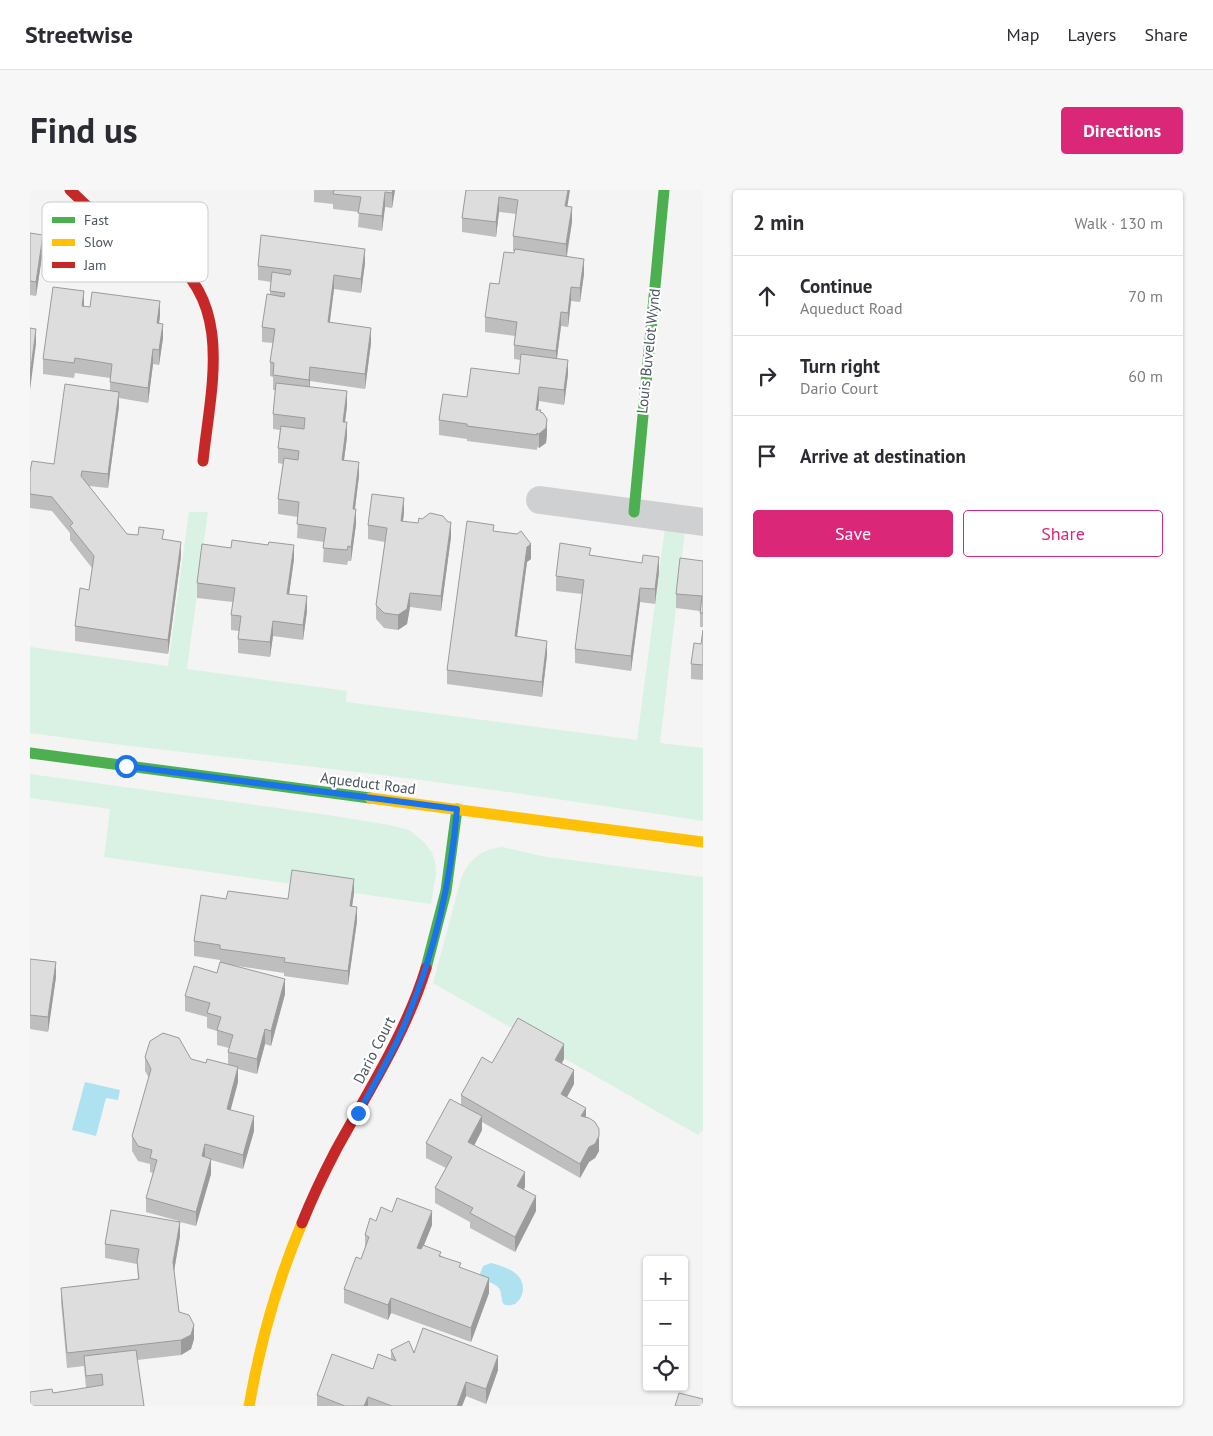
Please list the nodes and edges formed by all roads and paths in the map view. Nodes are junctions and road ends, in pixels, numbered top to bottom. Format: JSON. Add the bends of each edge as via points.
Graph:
{"nodes":[{"id":1,"x":70,"y":190,"type":"edge"},
{"id":2,"x":664,"y":190,"type":"edge"},
{"id":3,"x":84,"y":202,"type":"edge"},
{"id":4,"x":194,"y":282,"type":"edge"},
{"id":5,"x":203,"y":461,"type":"dead end"},
{"id":6,"x":540,"y":500,"type":"dead end"},
{"id":7,"x":634,"y":512,"type":"junction"},
{"id":8,"x":703,"y":522,"type":"edge"},
{"id":9,"x":30,"y":753,"type":"edge"},
{"id":10,"x":457,"y":809,"type":"junction"},
{"id":11,"x":703,"y":842,"type":"edge"},
{"id":12,"x":249,"y":1406,"type":"edge"}],
"edges":[{"from":1,"to":3,"type":"street"},
{"from":2,"to":7,"type":"street","name":"Louis Buvelot Wynd"},
{"from":4,"to":5,"type":"street","via":[[210,315],[214,337],[214,366]]},
{"from":6,"to":7,"type":"street"},
{"from":7,"to":8,"type":"street"},
{"from":9,"to":10,"type":"street","name":"Aqueduct Road"},
{"from":10,"to":11,"type":"street","name":"Aqueduct Road"},
{"from":10,"to":12,"type":"street","name":"Dario Court","via":[[453,852],[442,906],[422,977],[406,1022],[336,1151],[287,1259],[266,1324]]}]}
